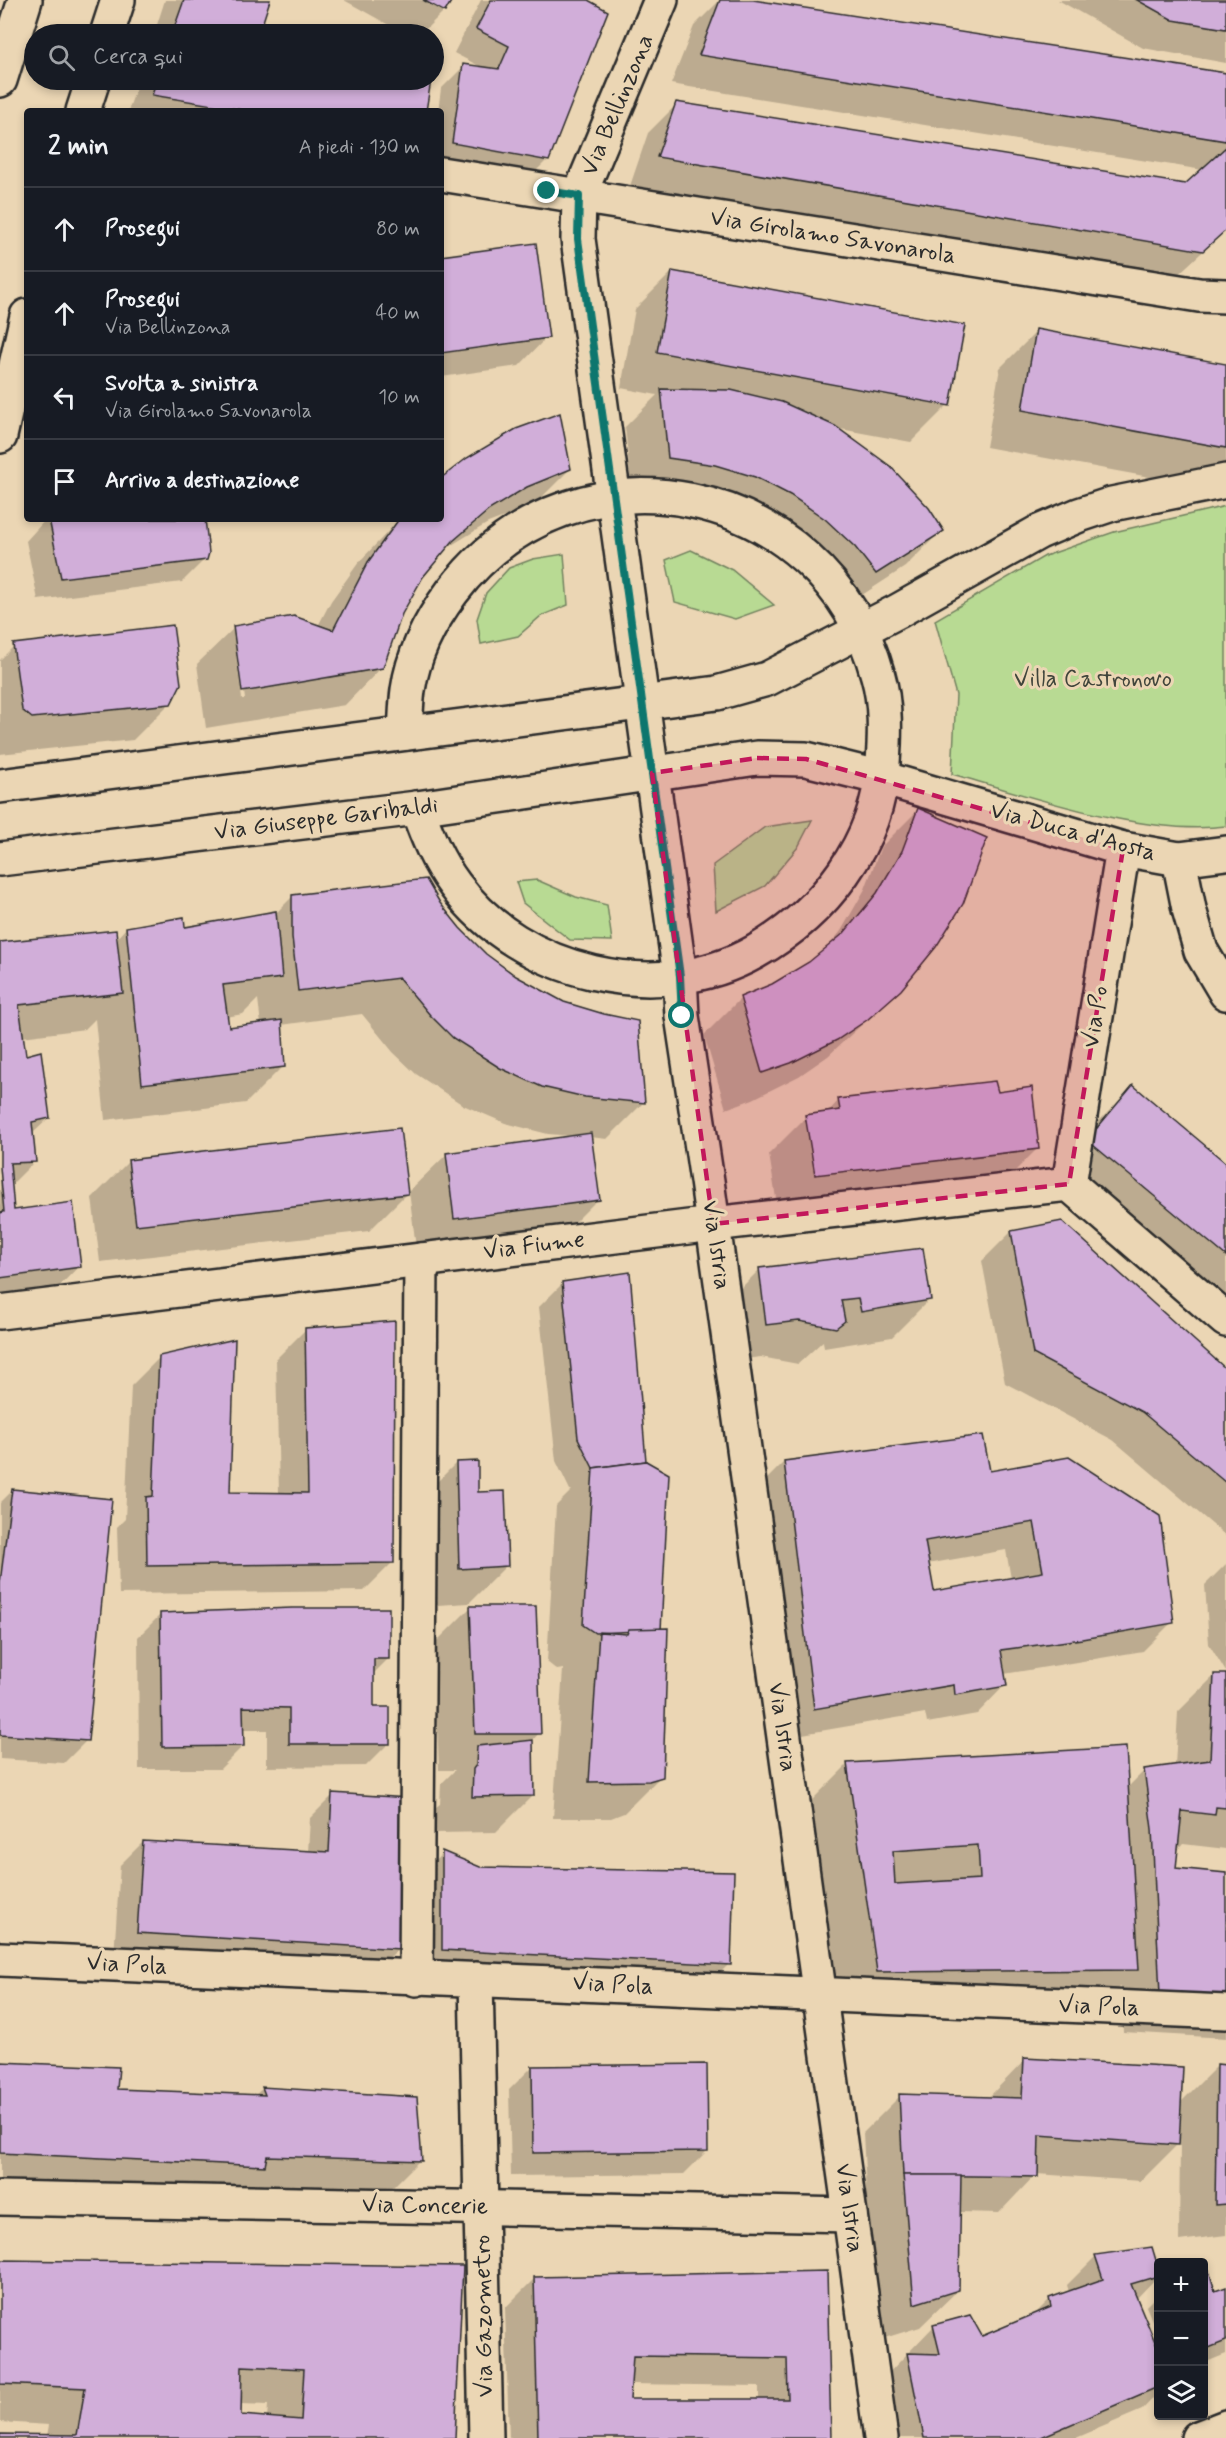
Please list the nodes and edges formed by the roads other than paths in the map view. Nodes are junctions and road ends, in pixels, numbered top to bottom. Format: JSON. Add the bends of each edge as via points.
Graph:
{"nodes":[{"id":1,"x":25,"y":0,"type":"edge"},
{"id":2,"x":118,"y":0,"type":"edge"},
{"id":3,"x":661,"y":0,"type":"edge"},
{"id":4,"x":110,"y":24,"type":"edge"},
{"id":5,"x":0,"y":80,"type":"edge"},
{"id":6,"x":90,"y":90,"type":"edge"},
{"id":7,"x":84,"y":108,"type":"edge"},
{"id":8,"x":444,"y":174,"type":"edge"},
{"id":9,"x":579,"y":196,"type":"junction"},
{"id":10,"x":1226,"y":296,"type":"edge"},
{"id":11,"x":24,"y":329,"type":"edge"},
{"id":12,"x":0,"y":435,"type":"edge"},
{"id":13,"x":1226,"y":481,"type":"edge"},
{"id":14,"x":612,"y":497,"type":"junction"},
{"id":15,"x":861,"y":631,"type":"junction"},
{"id":16,"x":642,"y":703,"type":"junction"},
{"id":17,"x":405,"y":734,"type":"junction"},
{"id":18,"x":651,"y":773,"type":"junction"},
{"id":19,"x":882,"y":778,"type":"junction"},
{"id":20,"x":0,"y":786,"type":"edge"},
{"id":21,"x":417,"y":808,"type":"junction"},
{"id":22,"x":1123,"y":849,"type":"junction"},
{"id":23,"x":1226,"y":853,"type":"edge"},
{"id":24,"x":1179,"y":859,"type":"junction"},
{"id":25,"x":0,"y":860,"type":"edge"},
{"id":26,"x":680,"y":976,"type":"junction"},
{"id":27,"x":1226,"y":993,"type":"edge"},
{"id":28,"x":1069,"y":1184,"type":"junction"},
{"id":29,"x":713,"y":1224,"type":"junction"},
{"id":30,"x":421,"y":1260,"type":"junction"},
{"id":31,"x":0,"y":1312,"type":"edge"},
{"id":32,"x":1226,"y":1320,"type":"edge"},
{"id":33,"x":0,"y":1959,"type":"edge"},
{"id":34,"x":416,"y":1979,"type":"junction"},
{"id":35,"x":476,"y":1979,"type":"junction"},
{"id":36,"x":819,"y":1995,"type":"junction"},
{"id":37,"x":1226,"y":2012,"type":"edge"},
{"id":38,"x":0,"y":2198,"type":"edge"},
{"id":39,"x":481,"y":2207,"type":"junction"},
{"id":40,"x":850,"y":2215,"type":"junction"},
{"id":41,"x":1226,"y":2427,"type":"edge"},
{"id":42,"x":486,"y":2438,"type":"edge"},
{"id":43,"x":881,"y":2438,"type":"edge"},
{"id":44,"x":1198,"y":2438,"type":"edge"}],
"edges":[{"from":1,"to":5,"type":"street"},
{"from":2,"to":4,"type":"street"},
{"from":3,"to":9,"type":"street","name":"Via Bellinzona"},
{"from":6,"to":7,"type":"street"},
{"from":8,"to":9,"type":"street","name":"Via Girolamo Savonarola"},
{"from":9,"to":10,"type":"street","name":"Via Girolamo Savonarola","via":[[1199,295]]},
{"from":9,"to":14,"type":"street","name":"Via Bellinzona","via":[[578,239]]},
{"from":11,"to":12,"type":"street"},
{"from":13,"to":15,"type":"street","via":[[1112,504],[1079,515],[1039,532]]},
{"from":14,"to":15,"type":"street","via":[[656,494],[699,500],[739,514],[811,561],[840,593]]},
{"from":14,"to":16,"type":"street","name":"Via Bellinzona"},
{"from":14,"to":17,"type":"street","via":[[572,506],[532,522],[496,545],[465,575],[439,609],[420,648],[408,688]]},
{"from":15,"to":16,"type":"street","via":[[767,680],[717,693]]},
{"from":15,"to":19,"type":"street","via":[[879,678],[885,728]]},
{"from":16,"to":17,"type":"street"},
{"from":16,"to":18,"type":"street","name":"Via Istria"},
{"from":17,"to":20,"type":"street"},
{"from":18,"to":19,"type":"street","name":"Via Giuseppe Garibaldi","via":[[757,758],[806,759]]},
{"from":18,"to":21,"type":"street","name":"Via Giuseppe Garibaldi"},
{"from":18,"to":26,"type":"street","name":"Via Istria"},
{"from":19,"to":22,"type":"street","name":"Via Duca d'Aosta"},
{"from":19,"to":26,"type":"street","via":[[858,850],[813,910],[751,954],[716,968]]},
{"from":21,"to":25,"type":"street","name":"Via Giuseppe Garibaldi"},
{"from":21,"to":26,"type":"street","via":[[434,854],[457,888],[486,919],[519,943],[556,962],[596,974]]},
{"from":22,"to":24,"type":"street","name":"Via Duca d'Aosta"},
{"from":22,"to":28,"type":"street","name":"Via Po"},
{"from":23,"to":24,"type":"street","name":"Via Duca d'Aosta"},
{"from":24,"to":27,"type":"street","via":[[1202,951]]},
{"from":26,"to":29,"type":"street","name":"Via Istria","via":[[682,1016]]},
{"from":28,"to":29,"type":"street","name":"Via Fiume"},
{"from":28,"to":32,"type":"street"},
{"from":29,"to":30,"type":"street","name":"Via Fiume"},
{"from":29,"to":36,"type":"street","name":"Via Istria"},
{"from":30,"to":31,"type":"street","name":"Via Fiume"},
{"from":30,"to":34,"type":"street"},
{"from":33,"to":34,"type":"street","name":"Via Pola"},
{"from":34,"to":35,"type":"street","name":"Via Pola"},
{"from":35,"to":36,"type":"street","name":"Via Pola"},
{"from":35,"to":39,"type":"street","name":"Via Gazometro"},
{"from":36,"to":37,"type":"street","name":"Via Pola"},
{"from":36,"to":40,"type":"street","name":"Via Istria"},
{"from":38,"to":39,"type":"street","name":"Via Concerie"},
{"from":39,"to":40,"type":"street","name":"Via Concerie"},
{"from":39,"to":42,"type":"street","name":"Via Gazometro"},
{"from":40,"to":43,"type":"street","name":"Via Istria"},
{"from":41,"to":44,"type":"street"}]}
